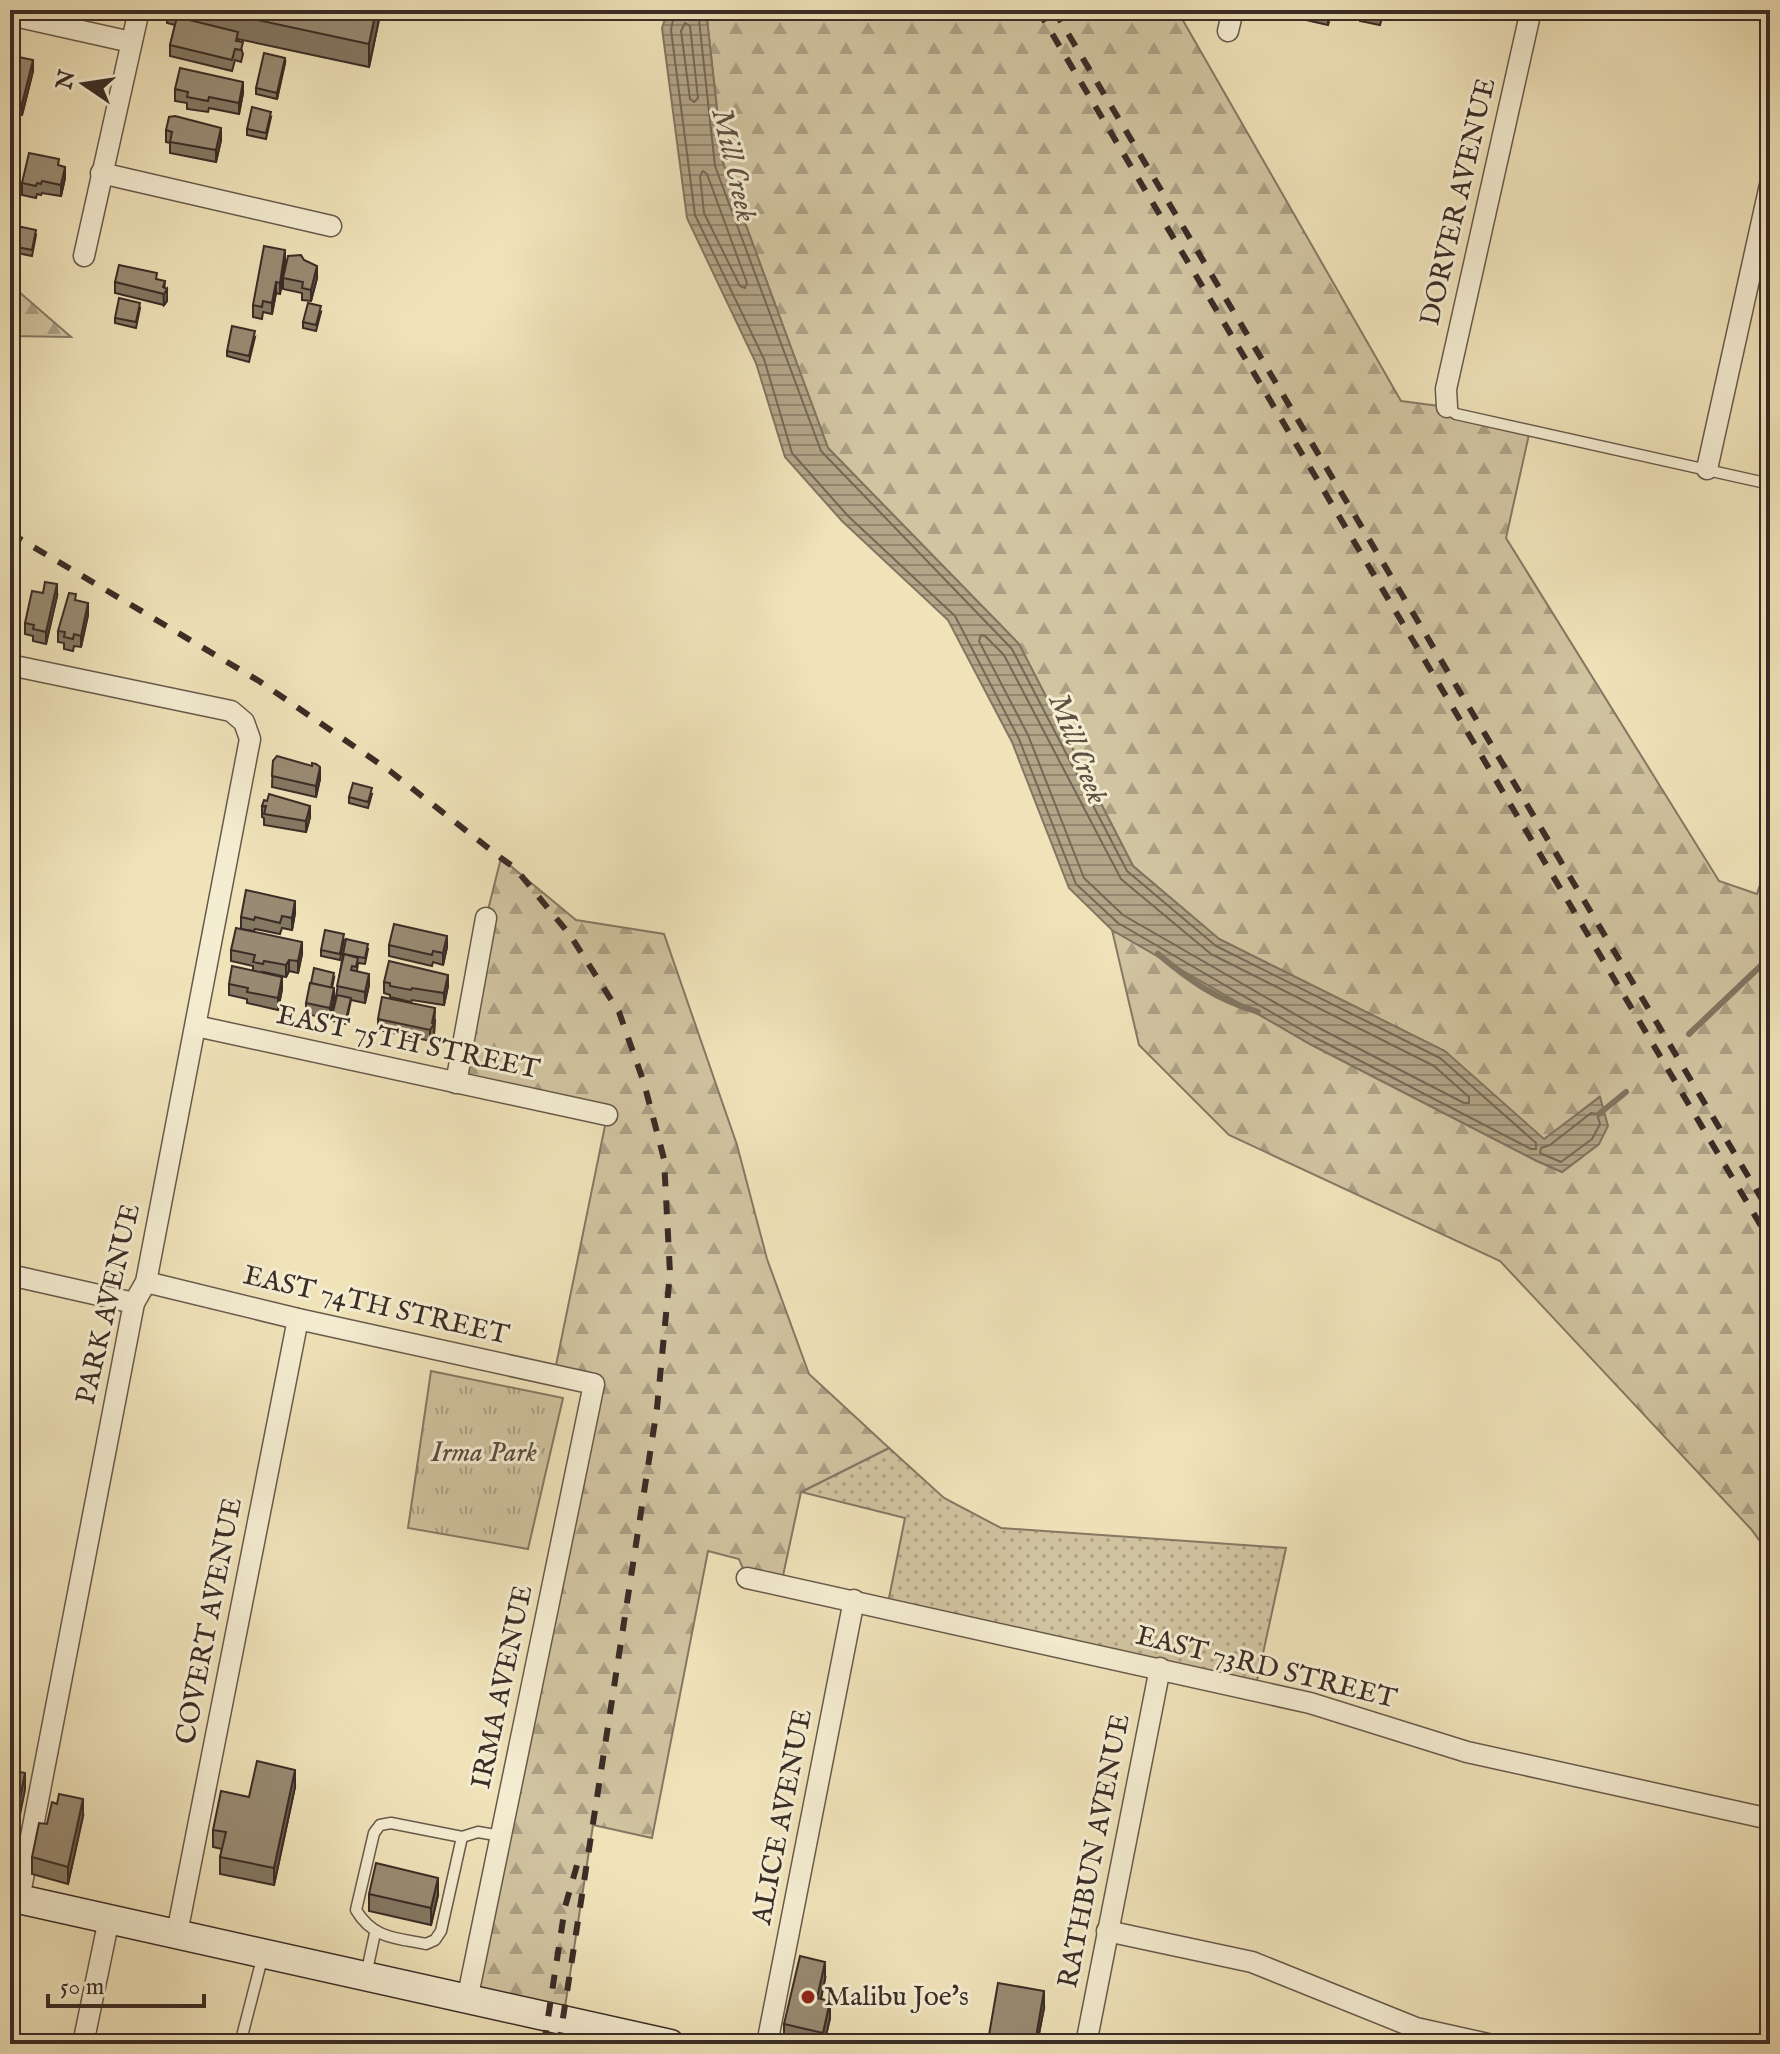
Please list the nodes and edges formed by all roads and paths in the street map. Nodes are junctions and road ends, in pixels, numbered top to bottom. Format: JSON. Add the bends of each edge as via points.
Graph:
{"nodes":[{"id":1,"x":139,"y":10,"type":"edge"},
{"id":2,"x":1233,"y":10,"type":"edge"},
{"id":3,"x":1531,"y":10,"type":"edge"},
{"id":4,"x":10,"y":15,"type":"edge"},
{"id":5,"x":1228,"y":31,"type":"dead end"},
{"id":6,"x":131,"y":42,"type":"junction"},
{"id":7,"x":101,"y":173,"type":"junction"},
{"id":8,"x":1770,"y":185,"type":"edge"},
{"id":9,"x":331,"y":226,"type":"dead end"},
{"id":10,"x":84,"y":256,"type":"dead end"},
{"id":11,"x":1447,"y":407,"type":"joint"},
{"id":12,"x":1707,"y":469,"type":"junction"},
{"id":13,"x":1770,"y":484,"type":"edge"},
{"id":14,"x":10,"y":665,"type":"edge"},
{"id":15,"x":486,"y":918,"type":"dead end"},
{"id":16,"x":196,"y":1026,"type":"junction"},
{"id":17,"x":456,"y":1083,"type":"junction"},
{"id":18,"x":607,"y":1115,"type":"dead end"},
{"id":19,"x":10,"y":1275,"type":"edge"},
{"id":20,"x":146,"y":1282,"type":"junction"},
{"id":21,"x":134,"y":1303,"type":"junction"},
{"id":22,"x":298,"y":1319,"type":"junction"},
{"id":23,"x":594,"y":1384,"type":"joint"},
{"id":24,"x":747,"y":1578,"type":"dead end"},
{"id":25,"x":854,"y":1600,"type":"junction"},
{"id":26,"x":1160,"y":1668,"type":"junction"},
{"id":27,"x":1770,"y":1819,"type":"edge"},
{"id":28,"x":501,"y":1836,"type":"junction"},
{"id":29,"x":462,"y":1837,"type":"junction"},
{"id":30,"x":14,"y":1898,"type":"edge"},
{"id":31,"x":109,"y":1919,"type":"junction"},
{"id":32,"x":1107,"y":1931,"type":"junction"},
{"id":33,"x":177,"y":1933,"type":"junction"},
{"id":34,"x":375,"y":1933,"type":"junction"},
{"id":35,"x":263,"y":1953,"type":"junction"},
{"id":36,"x":366,"y":1977,"type":"junction"},
{"id":37,"x":467,"y":2000,"type":"junction"},
{"id":38,"x":240,"y":2042,"type":"edge"},
{"id":39,"x":83,"y":2044,"type":"edge"},
{"id":40,"x":258,"y":2044,"type":"edge"},
{"id":41,"x":670,"y":2044,"type":"edge"},
{"id":42,"x":767,"y":2044,"type":"edge"},
{"id":43,"x":1086,"y":2044,"type":"edge"},
{"id":44,"x":1488,"y":2044,"type":"edge"}],
"edges":[{"from":1,"to":6,"type":"street"},
{"from":2,"to":5,"type":"street"},
{"from":3,"to":11,"type":"street","name":"DORVER AVENUE","via":[[1446,389]]},
{"from":4,"to":6,"type":"street"},
{"from":6,"to":7,"type":"street"},
{"from":7,"to":9,"type":"street"},
{"from":7,"to":10,"type":"street"},
{"from":8,"to":12,"type":"street"},
{"from":11,"to":12,"type":"lane","via":[[1456,414]]},
{"from":12,"to":13,"type":"lane"},
{"from":14,"to":16,"type":"street","name":"PARK AVENUE","via":[[231,711],[244,722],[250,739]]},
{"from":15,"to":17,"type":"street"},
{"from":16,"to":17,"type":"street","name":"EAST 75TH STREET"},
{"from":16,"to":20,"type":"street","name":"PARK AVENUE"},
{"from":17,"to":18,"type":"street","name":"EAST 75TH STREET"},
{"from":19,"to":21,"type":"street"},
{"from":20,"to":21,"type":"street","name":"PARK AVENUE"},
{"from":20,"to":22,"type":"street","name":"EAST 74TH STREET"},
{"from":21,"to":30,"type":"street","name":"PARK AVENUE"},
{"from":22,"to":23,"type":"street","name":"EAST 74TH STREET"},
{"from":22,"to":33,"type":"street","name":"COVERT AVENUE"},
{"from":23,"to":28,"type":"street","name":"IRMA AVENUE"},
{"from":24,"to":25,"type":"street","name":"EAST 73RD STREET"},
{"from":25,"to":26,"type":"street","name":"EAST 73RD STREET"},
{"from":25,"to":42,"type":"street","name":"ALICE AVENUE"},
{"from":26,"to":27,"type":"street","name":"EAST 73RD STREET","via":[[1310,1703],[1563,1776]]},
{"from":26,"to":32,"type":"street","name":"RATHBUN AVENUE"},
{"from":28,"to":29,"type":"lane","via":[[478,1832]]},
{"from":28,"to":37,"type":"street","name":"IRMA AVENUE"},
{"from":29,"to":34,"type":"lane","via":[[435,1940],[426,1944]]},
{"from":29,"to":34,"type":"lane","via":[[380,1825],[356,1910]]},
{"from":30,"to":31,"type":"main road"},
{"from":31,"to":33,"type":"main road"},
{"from":31,"to":39,"type":"street"},
{"from":32,"to":43,"type":"street","name":"RATHBUN AVENUE"},
{"from":32,"to":44,"type":"street","via":[[1252,1962],[1416,2028]]},
{"from":33,"to":35,"type":"main road"},
{"from":34,"to":36,"type":"lane"},
{"from":35,"to":36,"type":"main road"},
{"from":35,"to":38,"type":"lane"},
{"from":36,"to":37,"type":"main road"},
{"from":37,"to":41,"type":"main road"},
{"from":38,"to":40,"type":"lane"}]}
